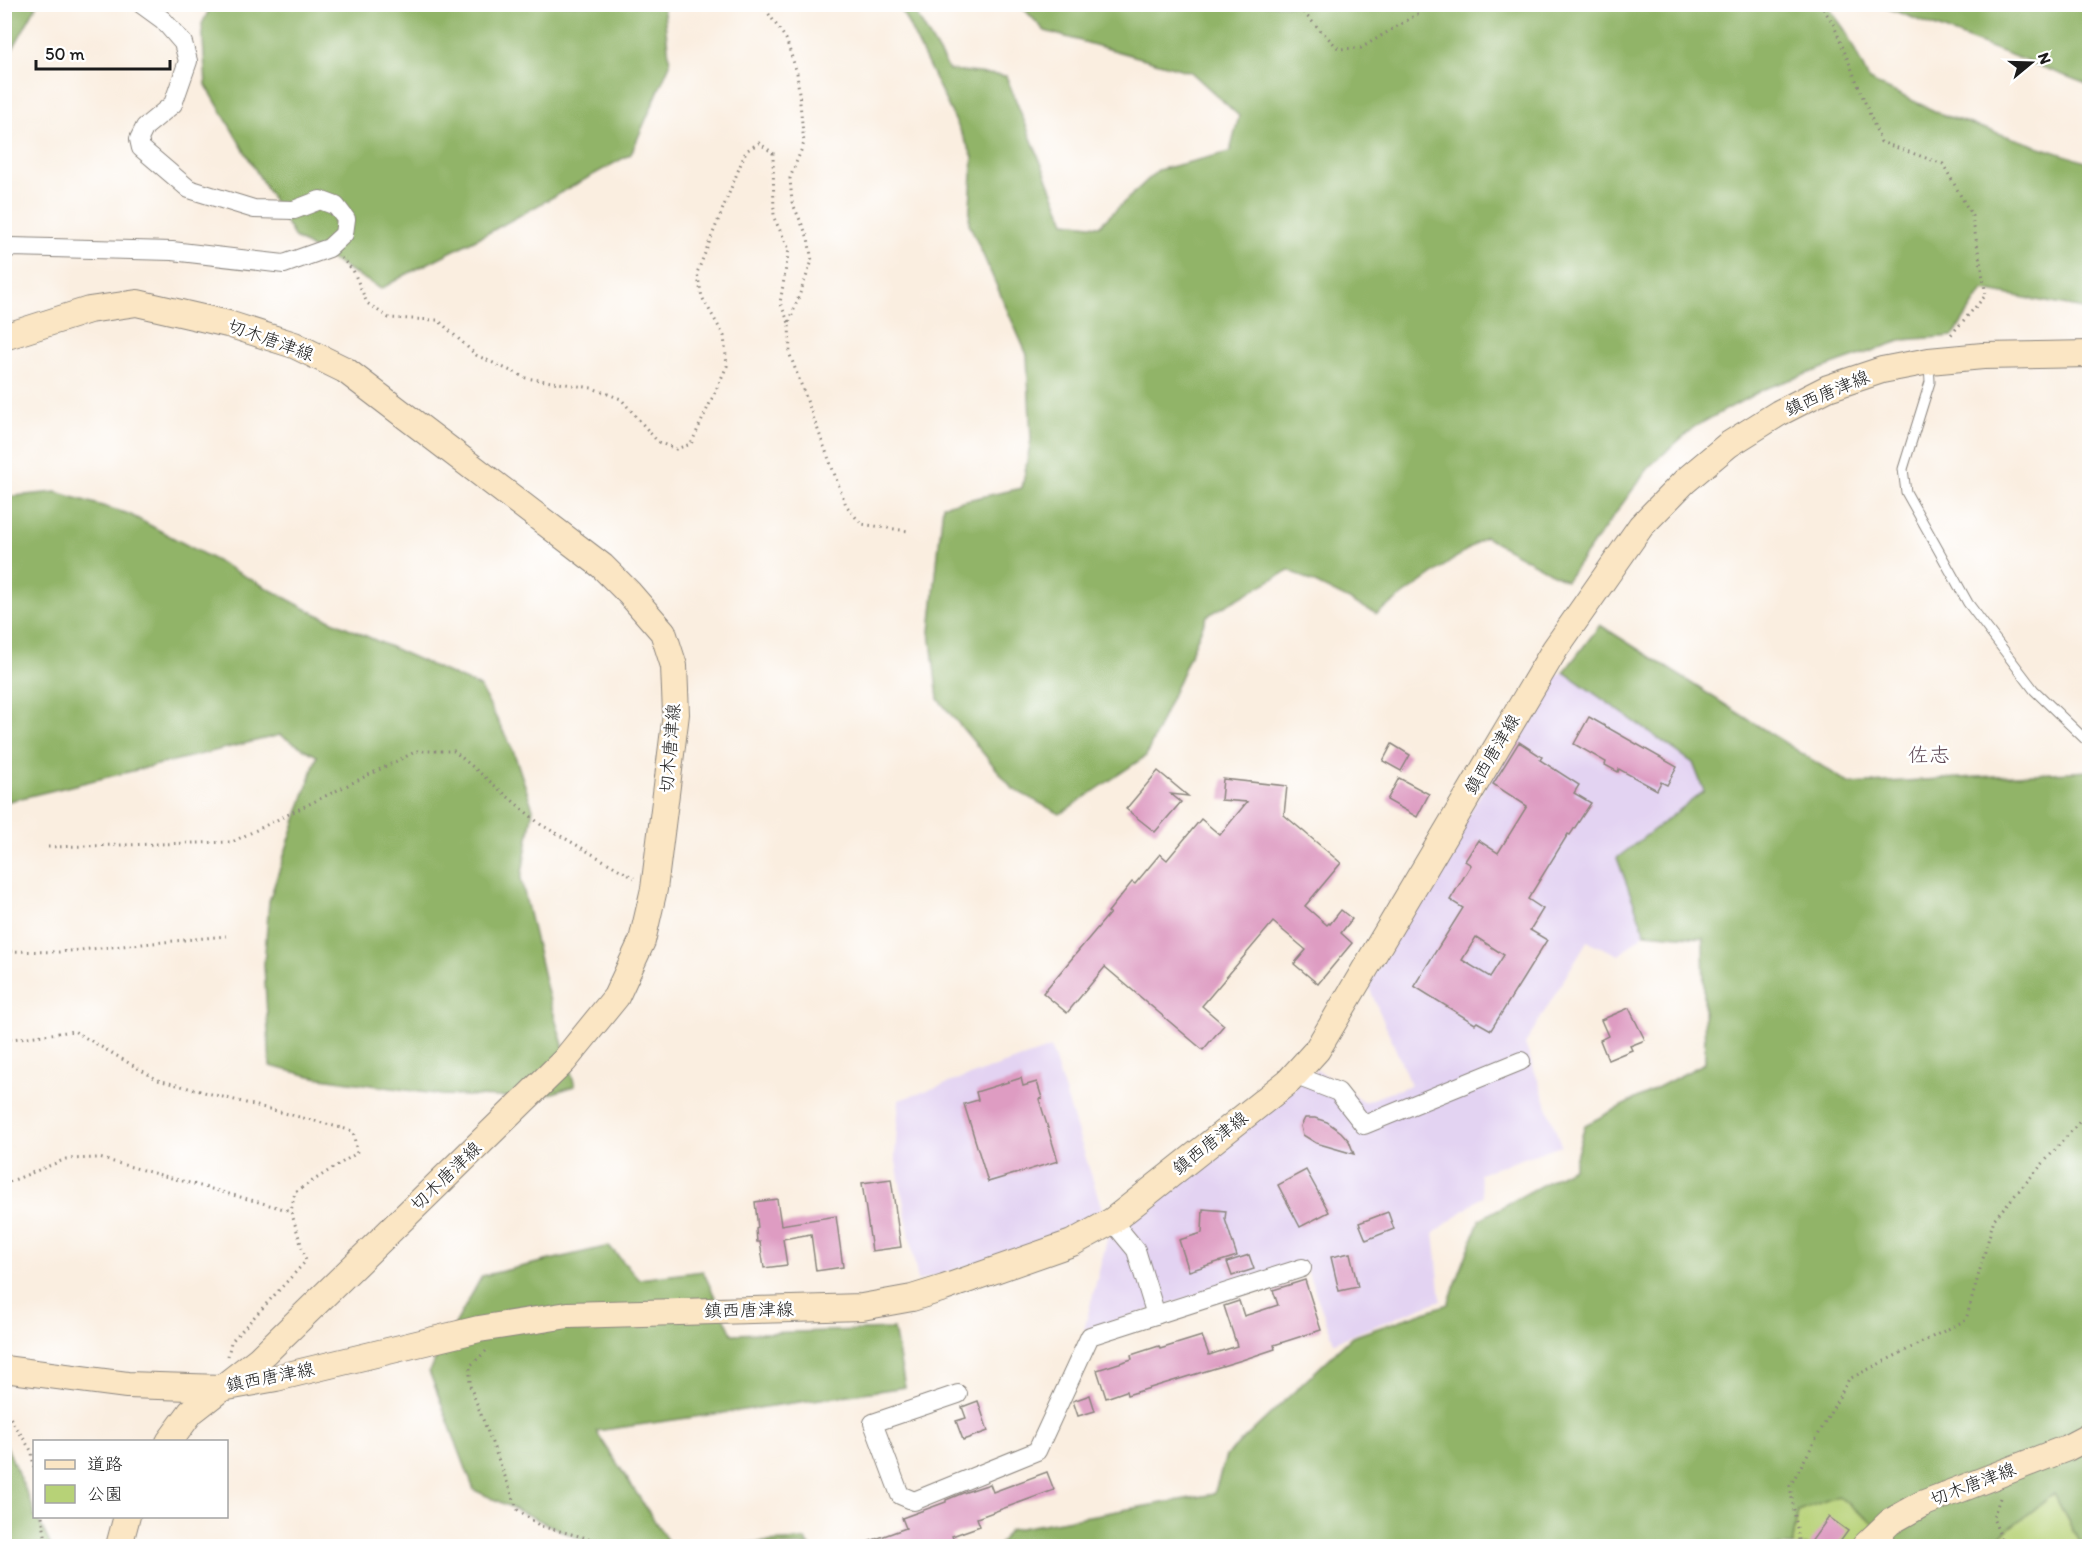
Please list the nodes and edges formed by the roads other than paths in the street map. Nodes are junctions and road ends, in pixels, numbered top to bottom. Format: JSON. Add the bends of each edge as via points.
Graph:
{"nodes":[{"id":1,"x":141,"y":4,"type":"edge"},
{"id":2,"x":4,"y":250,"type":"edge"},
{"id":3,"x":5,"y":337,"type":"edge"},
{"id":4,"x":2090,"y":354,"type":"edge"},
{"id":5,"x":1929,"y":361,"type":"junction"},
{"id":6,"x":2090,"y":744,"type":"edge"},
{"id":7,"x":1521,"y":1061,"type":"dead end"},
{"id":8,"x":1294,"y":1076,"type":"junction"},
{"id":9,"x":1112,"y":1221,"type":"junction"},
{"id":10,"x":1302,"y":1268,"type":"dead end"},
{"id":11,"x":1156,"y":1315,"type":"junction"},
{"id":12,"x":4,"y":1369,"type":"edge"},
{"id":13,"x":222,"y":1388,"type":"junction"},
{"id":14,"x":958,"y":1394,"type":"dead end"},
{"id":15,"x":2090,"y":1436,"type":"edge"},
{"id":16,"x":170,"y":1440,"type":"edge"},
{"id":17,"x":126,"y":1518,"type":"edge"},
{"id":18,"x":119,"y":1546,"type":"edge"},
{"id":19,"x":1864,"y":1546,"type":"edge"}],
"edges":[{"from":1,"to":2,"type":"street","via":[[163,20],[183,43],[188,61],[173,104],[145,127],[139,140],[141,148],[189,189],[254,209],[294,210],[320,200],[336,206],[346,219],[344,234],[329,248],[284,264],[172,251],[11,247]]},
{"from":3,"to":13,"type":"main road","name":"切木唐津線","via":[[89,310],[137,303],[228,324],[294,345],[345,370],[603,566],[663,632],[674,666],[676,714],[654,889],[642,941],[616,997],[564,1061],[259,1359]]},
{"from":4,"to":5,"type":"main road","name":"鎮西唐津線"},
{"from":5,"to":6,"type":"lane","via":[[1930,382],[1903,469],[1906,492],[1968,603],[2034,690]]},
{"from":5,"to":8,"type":"main road","name":"鎮西唐津線","via":[[1882,370],[1828,388],[1779,413],[1728,445],[1641,526],[1555,649],[1317,1050]]},
{"from":7,"to":8,"type":"street","via":[[1364,1125],[1338,1092]]},
{"from":8,"to":9,"type":"main road","name":"鎮西唐津線"},
{"from":9,"to":11,"type":"street","via":[[1136,1250]]},
{"from":9,"to":13,"type":"main road","name":"鎮西唐津線","via":[[1072,1243],[892,1302],[862,1307],[568,1315],[479,1329]]},
{"from":10,"to":11,"type":"street"},
{"from":11,"to":14,"type":"street","via":[[1090,1336],[1036,1452],[914,1502],[900,1496],[873,1423]]},
{"from":12,"to":13,"type":"main road","name":"鎮西唐津線","via":[[127,1385]]},
{"from":13,"to":16,"type":"main road","name":"切木唐津線","via":[[191,1412]]},
{"from":15,"to":19,"type":"main road","name":"切木唐津線","via":[[1923,1504],[1890,1522]]},
{"from":17,"to":18,"type":"main road"}]}
